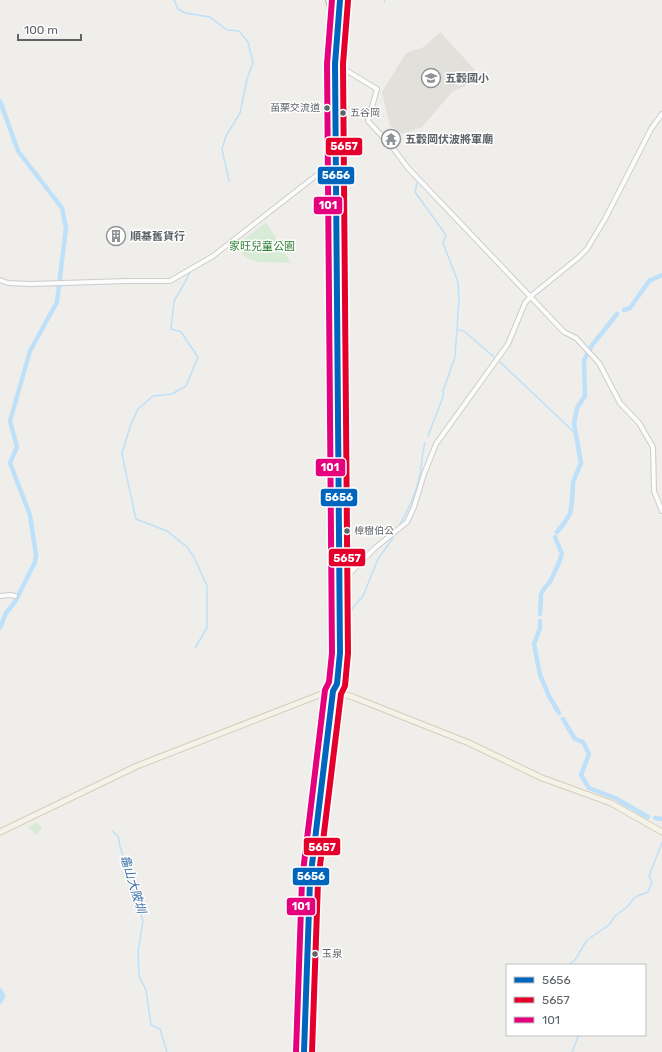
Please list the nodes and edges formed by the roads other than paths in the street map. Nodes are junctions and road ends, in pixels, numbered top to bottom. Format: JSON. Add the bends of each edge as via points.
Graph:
{"nodes":[{"id":1,"x":329,"y":0,"type":"edge"},
{"id":2,"x":333,"y":0,"type":"edge"},
{"id":3,"x":341,"y":0,"type":"edge"},
{"id":4,"x":332,"y":11,"type":"junction"},
{"id":5,"x":338,"y":20,"type":"joint"},
{"id":6,"x":331,"y":31,"type":"junction"},
{"id":7,"x":338,"y":32,"type":"junction"},
{"id":8,"x":329,"y":60,"type":"junction"},
{"id":9,"x":335,"y":64,"type":"junction"},
{"id":10,"x":662,"y":114,"type":"edge"},
{"id":11,"x":335,"y":162,"type":"junction"},
{"id":12,"x":330,"y":165,"type":"junction"},
{"id":13,"x":0,"y":280,"type":"edge"},
{"id":14,"x":333,"y":287,"type":"junction"},
{"id":15,"x":532,"y":296,"type":"junction"},
{"id":16,"x":335,"y":384,"type":"junction"},
{"id":17,"x":662,"y":511,"type":"edge"},
{"id":18,"x":334,"y":581,"type":"junction"},
{"id":19,"x":340,"y":581,"type":"junction"},
{"id":20,"x":0,"y":596,"type":"edge"},
{"id":21,"x":16,"y":596,"type":"dead end"},
{"id":22,"x":333,"y":691,"type":"junction"},
{"id":23,"x":0,"y":832,"type":"edge"},
{"id":24,"x":662,"y":832,"type":"edge"},
{"id":25,"x":304,"y":1052,"type":"edge"}],
"edges":[{"from":1,"to":4,"type":"highway"},
{"from":2,"to":4,"type":"main road"},
{"from":3,"to":5,"type":"highway"},
{"from":4,"to":6,"type":"main road"},
{"from":5,"to":7,"type":"main road"},
{"from":6,"to":7,"type":"main road"},
{"from":6,"to":8,"type":"main road"},
{"from":7,"to":9,"type":"main road"},
{"from":8,"to":9,"type":"street"},
{"from":8,"to":12,"type":"main road"},
{"from":9,"to":11,"type":"main road"},
{"from":9,"to":15,"type":"street","via":[[377,89],[368,121],[408,168]]},
{"from":10,"to":15,"type":"street","via":[[651,129],[605,220],[587,249]]},
{"from":11,"to":12,"type":"street"},
{"from":11,"to":14,"type":"main road"},
{"from":12,"to":13,"type":"street","via":[[213,256],[170,281],[30,284]]},
{"from":12,"to":14,"type":"main road"},
{"from":14,"to":16,"type":"main road"},
{"from":15,"to":17,"type":"street","via":[[564,332],[576,338],[599,363],[620,403],[639,423],[653,447],[654,492]]},
{"from":15,"to":19,"type":"street","via":[[525,303],[508,344],[436,444],[407,522]]},
{"from":16,"to":18,"type":"main road"},
{"from":16,"to":19,"type":"main road"},
{"from":18,"to":19,"type":"street"},
{"from":18,"to":22,"type":"main road"},
{"from":19,"to":22,"type":"main road","via":[[340,653],[337,684]]},
{"from":20,"to":21,"type":"street"},
{"from":22,"to":23,"type":"main road","via":[[137,766]]},
{"from":22,"to":24,"type":"main road","via":[[470,743],[542,778],[611,803]]},
{"from":22,"to":25,"type":"main road","via":[[310,881]]}]}
